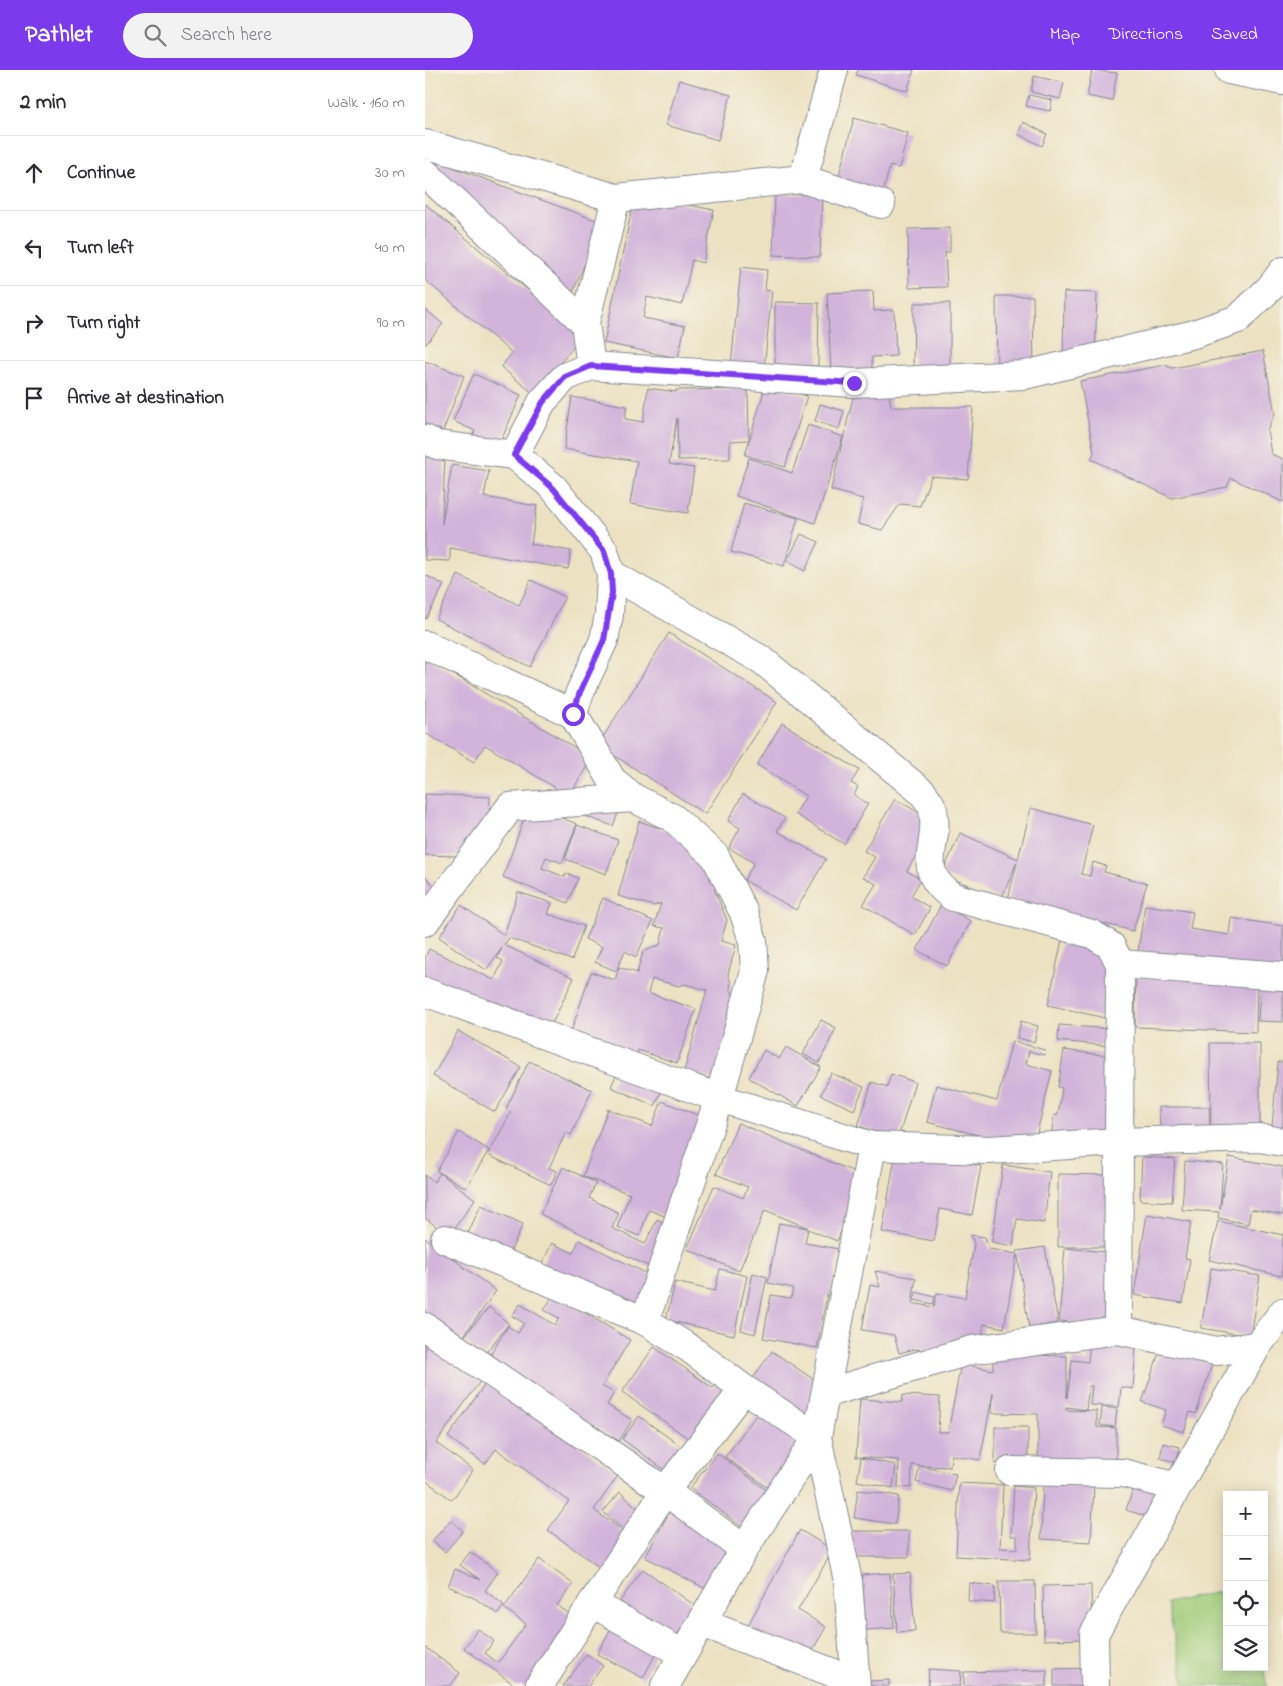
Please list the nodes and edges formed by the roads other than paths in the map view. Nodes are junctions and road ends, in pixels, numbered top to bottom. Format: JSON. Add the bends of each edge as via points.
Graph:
{"nodes":[{"id":1,"x":834,"y":70,"type":"edge"},
{"id":2,"x":1229,"y":70,"type":"edge"},
{"id":3,"x":1283,"y":81,"type":"edge"},
{"id":4,"x":425,"y":144,"type":"edge"},
{"id":5,"x":425,"y":173,"type":"edge"},
{"id":6,"x":803,"y":179,"type":"junction"},
{"id":7,"x":616,"y":198,"type":"junction"},
{"id":8,"x":881,"y":204,"type":"dead end"},
{"id":9,"x":1283,"y":271,"type":"edge"},
{"id":10,"x":585,"y":323,"type":"junction"},
{"id":11,"x":591,"y":366,"type":"junction"},
{"id":12,"x":425,"y":439,"type":"edge"},
{"id":13,"x":514,"y":455,"type":"junction"},
{"id":14,"x":611,"y":574,"type":"junction"},
{"id":15,"x":425,"y":645,"type":"edge"},
{"id":16,"x":573,"y":714,"type":"junction"},
{"id":17,"x":634,"y":798,"type":"junction"},
{"id":18,"x":425,"y":922,"type":"edge"},
{"id":19,"x":1120,"y":964,"type":"junction"},
{"id":20,"x":1283,"y":976,"type":"edge"},
{"id":21,"x":425,"y":992,"type":"edge"},
{"id":22,"x":719,"y":1098,"type":"junction"},
{"id":23,"x":1118,"y":1142,"type":"junction"},
{"id":24,"x":1283,"y":1142,"type":"edge"},
{"id":25,"x":872,"y":1146,"type":"junction"},
{"id":26,"x":445,"y":1239,"type":"dead end"},
{"id":27,"x":1283,"y":1312,"type":"edge"},
{"id":28,"x":645,"y":1321,"type":"junction"},
{"id":29,"x":425,"y":1328,"type":"edge"},
{"id":30,"x":1118,"y":1330,"type":"junction"},
{"id":31,"x":1257,"y":1346,"type":"junction"},
{"id":32,"x":744,"y":1389,"type":"junction"},
{"id":33,"x":827,"y":1393,"type":"junction"},
{"id":34,"x":817,"y":1436,"type":"junction"},
{"id":35,"x":1010,"y":1471,"type":"dead end"},
{"id":36,"x":1177,"y":1487,"type":"junction"},
{"id":37,"x":665,"y":1491,"type":"junction"},
{"id":38,"x":745,"y":1549,"type":"junction"},
{"id":39,"x":592,"y":1603,"type":"junction"},
{"id":40,"x":701,"y":1623,"type":"junction"},
{"id":41,"x":683,"y":1654,"type":"junction"},
{"id":42,"x":856,"y":1683,"type":"edge"},
{"id":43,"x":539,"y":1686,"type":"edge"},
{"id":44,"x":665,"y":1686,"type":"edge"},
{"id":45,"x":1095,"y":1686,"type":"edge"}],
"edges":[{"from":1,"to":6,"type":"street"},
{"from":2,"to":3,"type":"street"},
{"from":4,"to":7,"type":"street"},
{"from":5,"to":10,"type":"street"},
{"from":6,"to":7,"type":"street"},
{"from":6,"to":8,"type":"street"},
{"from":7,"to":10,"type":"street"},
{"from":9,"to":11,"type":"street","via":[[1238,319],[1194,334],[1025,375],[854,383]]},
{"from":10,"to":11,"type":"street"},
{"from":11,"to":13,"type":"street","via":[[565,377],[543,402]]},
{"from":12,"to":13,"type":"street","via":[[437,445]]},
{"from":13,"to":14,"type":"street","via":[[553,488],[604,551]]},
{"from":14,"to":16,"type":"street","via":[[612,593],[604,640]]},
{"from":14,"to":19,"type":"street","via":[[762,660],[923,793],[933,808],[930,872],[938,886],[953,897],[1092,934],[1111,946]]},
{"from":15,"to":16,"type":"street"},
{"from":16,"to":17,"type":"street","via":[[612,780]]},
{"from":17,"to":18,"type":"street","via":[[511,807]]},
{"from":17,"to":22,"type":"street","via":[[673,818],[715,856],[744,913],[753,940],[755,971]]},
{"from":19,"to":20,"type":"street"},
{"from":19,"to":23,"type":"street"},
{"from":21,"to":22,"type":"street"},
{"from":22,"to":25,"type":"street"},
{"from":22,"to":28,"type":"street"},
{"from":23,"to":24,"type":"street","via":[[1259,1138]]},
{"from":23,"to":25,"type":"street","via":[[989,1150]]},
{"from":23,"to":30,"type":"street"},
{"from":25,"to":33,"type":"street"},
{"from":26,"to":28,"type":"street"},
{"from":27,"to":31,"type":"street"},
{"from":28,"to":32,"type":"street","via":[[689,1348]]},
{"from":29,"to":37,"type":"street"},
{"from":30,"to":31,"type":"street","via":[[1216,1351]]},
{"from":30,"to":33,"type":"street","via":[[972,1350]]},
{"from":31,"to":36,"type":"street"},
{"from":32,"to":34,"type":"street"},
{"from":32,"to":37,"type":"street"},
{"from":33,"to":34,"type":"street"},
{"from":34,"to":38,"type":"street"},
{"from":34,"to":42,"type":"street","via":[[848,1581]]},
{"from":35,"to":36,"type":"street","via":[[1123,1474]]},
{"from":36,"to":45,"type":"street","via":[[1094,1634]]},
{"from":37,"to":38,"type":"street"},
{"from":37,"to":39,"type":"street"},
{"from":38,"to":40,"type":"street"},
{"from":39,"to":41,"type":"street"},
{"from":39,"to":43,"type":"street"},
{"from":40,"to":41,"type":"street"},
{"from":40,"to":42,"type":"street"},
{"from":41,"to":44,"type":"street"}]}
